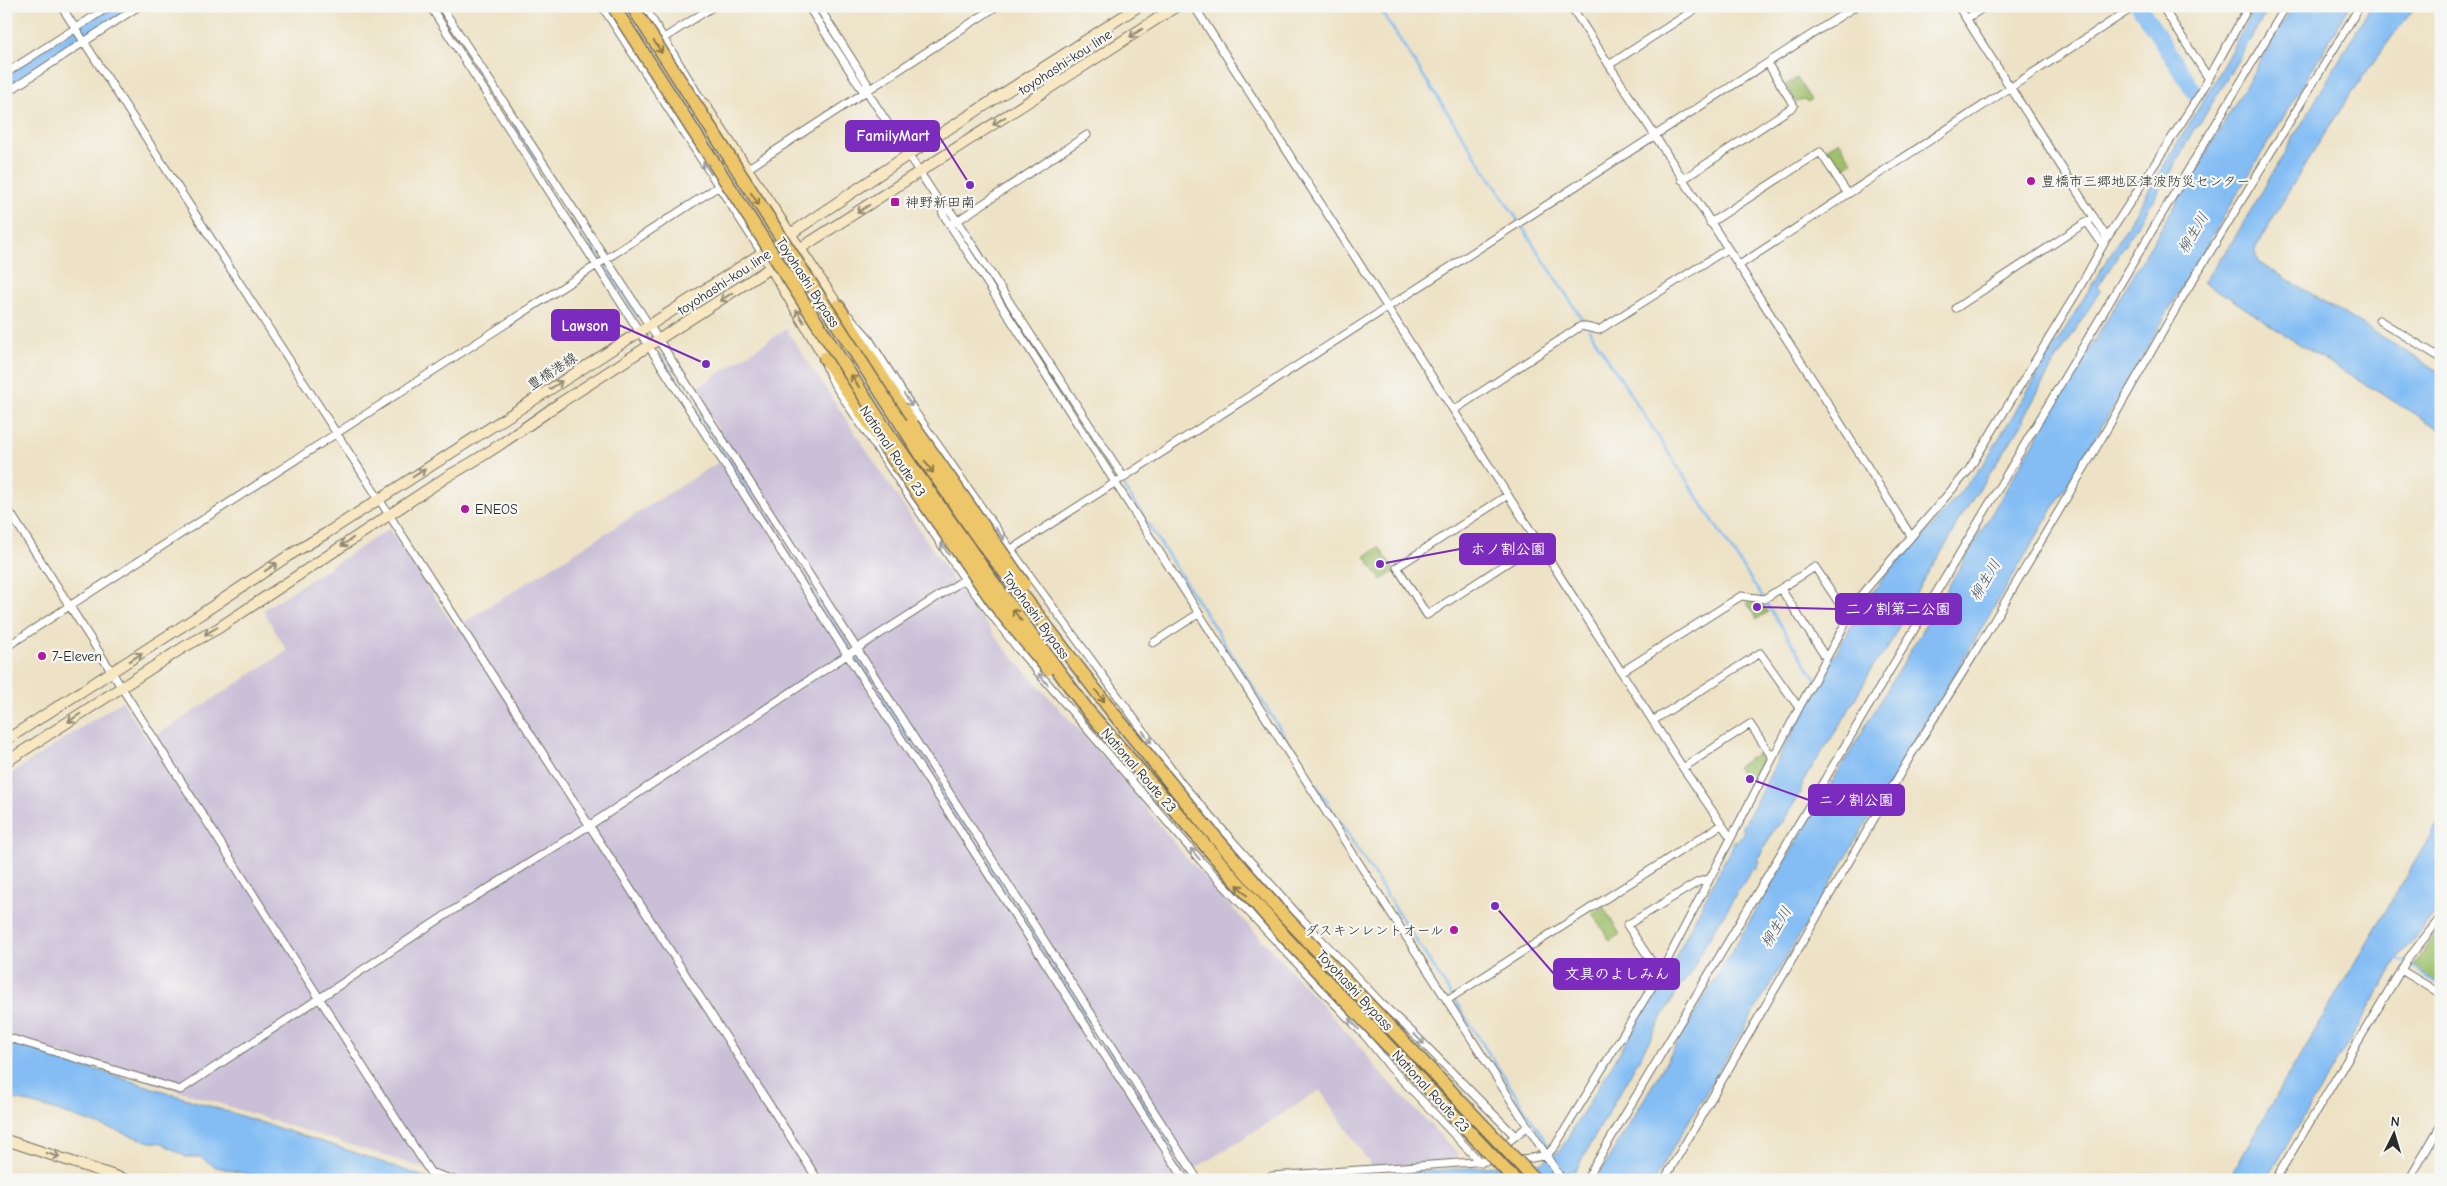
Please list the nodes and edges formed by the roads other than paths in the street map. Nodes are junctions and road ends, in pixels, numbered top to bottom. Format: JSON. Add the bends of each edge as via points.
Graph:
{"nodes":[{"id":1,"x":61,"y":6,"type":"edge"},
{"id":2,"x":110,"y":6,"type":"edge"},
{"id":3,"x":139,"y":6,"type":"edge"},
{"id":4,"x":430,"y":6,"type":"edge"},
{"id":5,"x":602,"y":6,"type":"edge"},
{"id":6,"x":612,"y":6,"type":"edge"},
{"id":7,"x":632,"y":6,"type":"edge"},
{"id":8,"x":644,"y":6,"type":"edge"},
{"id":9,"x":714,"y":6,"type":"edge"},
{"id":10,"x":818,"y":6,"type":"edge"},
{"id":11,"x":997,"y":6,"type":"edge"},
{"id":12,"x":1138,"y":6,"type":"edge"},
{"id":13,"x":1177,"y":6,"type":"edge"},
{"id":14,"x":1194,"y":6,"type":"edge"},
{"id":15,"x":1572,"y":6,"type":"edge"},
{"id":16,"x":1700,"y":6,"type":"edge"},
{"id":17,"x":1856,"y":6,"type":"edge"},
{"id":18,"x":1958,"y":6,"type":"edge"},
{"id":19,"x":1986,"y":6,"type":"edge"},
{"id":20,"x":2135,"y":6,"type":"edge"},
{"id":21,"x":2162,"y":6,"type":"edge"},
{"id":22,"x":2249,"y":6,"type":"edge"},
{"id":23,"x":2286,"y":6,"type":"edge"},
{"id":24,"x":2360,"y":6,"type":"edge"},
{"id":25,"x":811,"y":7,"type":"edge"},
{"id":26,"x":443,"y":9,"type":"edge"},
{"id":27,"x":438,"y":17,"type":"junction"},
{"id":28,"x":1966,"y":19,"type":"junction"},
{"id":29,"x":77,"y":27,"type":"junction"},
{"id":30,"x":664,"y":38,"type":"junction"},
{"id":31,"x":463,"y":40,"type":"junction"},
{"id":32,"x":835,"y":40,"type":"junction"},
{"id":33,"x":85,"y":41,"type":"junction"},
{"id":34,"x":456,"y":46,"type":"junction"},
{"id":35,"x":478,"y":62,"type":"junction"},
{"id":36,"x":1768,"y":64,"type":"junction"},
{"id":37,"x":1610,"y":65,"type":"junction"},
{"id":38,"x":470,"y":68,"type":"junction"},
{"id":39,"x":6,"y":73,"type":"edge"},
{"id":40,"x":2209,"y":79,"type":"junction"},
{"id":41,"x":2010,"y":87,"type":"junction"},
{"id":42,"x":866,"y":90,"type":"junction"},
{"id":43,"x":6,"y":93,"type":"edge"},
{"id":44,"x":504,"y":102,"type":"junction"},
{"id":45,"x":704,"y":104,"type":"junction"},
{"id":46,"x":496,"y":108,"type":"junction"},
{"id":47,"x":676,"y":121,"type":"junction"},
{"id":48,"x":1088,"y":135,"type":"dead end"},
{"id":49,"x":1655,"y":136,"type":"junction"},
{"id":50,"x":908,"y":155,"type":"junction"},
{"id":51,"x":747,"y":169,"type":"junction"},
{"id":52,"x":920,"y":173,"type":"junction"},
{"id":53,"x":1682,"y":180,"type":"junction"},
{"id":54,"x":718,"y":186,"type":"junction"},
{"id":55,"x":1848,"y":194,"type":"junction"},
{"id":56,"x":569,"y":202,"type":"junction"},
{"id":57,"x":561,"y":208,"type":"junction"},
{"id":58,"x":2094,"y":217,"type":"junction"},
{"id":59,"x":2087,"y":222,"type":"junction"},
{"id":60,"x":954,"y":223,"type":"junction"},
{"id":61,"x":1710,"y":223,"type":"junction"},
{"id":62,"x":792,"y":234,"type":"junction"},
{"id":63,"x":2107,"y":238,"type":"junction"},
{"id":64,"x":2103,"y":245,"type":"junction"},
{"id":65,"x":801,"y":249,"type":"junction"},
{"id":66,"x":1727,"y":249,"type":"junction"},
{"id":67,"x":762,"y":253,"type":"junction"},
{"id":68,"x":605,"y":258,"type":"junction"},
{"id":69,"x":596,"y":264,"type":"junction"},
{"id":70,"x":1738,"y":266,"type":"junction"},
{"id":71,"x":771,"y":268,"type":"junction"},
{"id":72,"x":995,"y":280,"type":"junction"},
{"id":73,"x":988,"y":284,"type":"junction"},
{"id":74,"x":838,"y":306,"type":"junction"},
{"id":75,"x":1388,"y":308,"type":"junction"},
{"id":76,"x":1956,"y":308,"type":"dead end"},
{"id":77,"x":1019,"y":317,"type":"junction"},
{"id":78,"x":2378,"y":320,"type":"dead end"},
{"id":79,"x":1012,"y":322,"type":"junction"},
{"id":80,"x":649,"y":325,"type":"junction"},
{"id":81,"x":638,"y":332,"type":"junction"},
{"id":82,"x":659,"y":340,"type":"junction"},
{"id":83,"x":648,"y":347,"type":"junction"},
{"id":84,"x":826,"y":358,"type":"junction"},
{"id":85,"x":2441,"y":358,"type":"edge"},
{"id":86,"x":1053,"y":369,"type":"junction"},
{"id":87,"x":1045,"y":374,"type":"junction"},
{"id":88,"x":1076,"y":404,"type":"junction"},
{"id":89,"x":1067,"y":409,"type":"junction"},
{"id":90,"x":1454,"y":410,"type":"junction"},
{"id":91,"x":336,"y":433,"type":"junction"},
{"id":92,"x":1107,"y":452,"type":"junction"},
{"id":93,"x":1098,"y":458,"type":"junction"},
{"id":94,"x":1124,"y":478,"type":"junction"},
{"id":95,"x":1115,"y":484,"type":"junction"},
{"id":96,"x":1508,"y":495,"type":"junction"},
{"id":97,"x":378,"y":499,"type":"junction"},
{"id":98,"x":6,"y":506,"type":"edge"},
{"id":99,"x":388,"y":515,"type":"junction"},
{"id":100,"x":1911,"y":536,"type":"junction"},
{"id":101,"x":1539,"y":542,"type":"junction"},
{"id":102,"x":1012,"y":551,"type":"junction"},
{"id":103,"x":965,"y":580,"type":"junction"},
{"id":104,"x":1781,"y":589,"type":"junction"},
{"id":105,"x":70,"y":606,"type":"junction"},
{"id":106,"x":1198,"y":614,"type":"junction"},
{"id":107,"x":1849,"y":618,"type":"junction"},
{"id":108,"x":1153,"y":643,"type":"dead end"},
{"id":109,"x":6,"y":646,"type":"edge"},
{"id":110,"x":856,"y":649,"type":"junction"},
{"id":111,"x":847,"y":655,"type":"junction"},
{"id":112,"x":1826,"y":658,"type":"junction"},
{"id":113,"x":1623,"y":671,"type":"junction"},
{"id":114,"x":112,"y":672,"type":"junction"},
{"id":115,"x":1082,"y":672,"type":"junction"},
{"id":116,"x":121,"y":688,"type":"junction"},
{"id":117,"x":1799,"y":708,"type":"junction"},
{"id":118,"x":1088,"y":711,"type":"junction"},
{"id":119,"x":1654,"y":720,"type":"junction"},
{"id":120,"x":6,"y":740,"type":"edge"},
{"id":121,"x":1772,"y":757,"type":"junction"},
{"id":122,"x":6,"y":762,"type":"edge"},
{"id":123,"x":1167,"y":764,"type":"junction"},
{"id":124,"x":930,"y":765,"type":"junction"},
{"id":125,"x":1683,"y":768,"type":"junction"},
{"id":126,"x":922,"y":772,"type":"junction"},
{"id":127,"x":1139,"y":788,"type":"junction"},
{"id":128,"x":590,"y":825,"type":"junction"},
{"id":129,"x":1721,"y":825,"type":"junction"},
{"id":130,"x":977,"y":838,"type":"junction"},
{"id":131,"x":1731,"y":838,"type":"junction"},
{"id":132,"x":968,"y":843,"type":"junction"},
{"id":133,"x":1708,"y":879,"type":"junction"},
{"id":134,"x":1024,"y":912,"type":"junction"},
{"id":135,"x":2441,"y":917,"type":"edge"},
{"id":136,"x":1016,"y":918,"type":"junction"},
{"id":137,"x":1043,"y":940,"type":"junction"},
{"id":138,"x":1034,"y":946,"type":"junction"},
{"id":139,"x":1337,"y":957,"type":"junction"},
{"id":140,"x":2401,"y":970,"type":"junction"},
{"id":141,"x":1660,"y":974,"type":"junction"},
{"id":142,"x":1313,"y":980,"type":"junction"},
{"id":143,"x":2441,"y":994,"type":"edge"},
{"id":144,"x":320,"y":999,"type":"junction"},
{"id":145,"x":1448,"y":1000,"type":"junction"},
{"id":146,"x":6,"y":1037,"type":"edge"},
{"id":147,"x":1120,"y":1060,"type":"junction"},
{"id":148,"x":1112,"y":1066,"type":"junction"},
{"id":149,"x":1144,"y":1097,"type":"junction"},
{"id":150,"x":1136,"y":1104,"type":"junction"},
{"id":151,"x":2441,"y":1125,"type":"edge"},
{"id":152,"x":1528,"y":1126,"type":"junction"},
{"id":153,"x":1515,"y":1136,"type":"junction"},
{"id":154,"x":6,"y":1140,"type":"edge"},
{"id":155,"x":1180,"y":1152,"type":"junction"},
{"id":156,"x":1548,"y":1154,"type":"junction"},
{"id":157,"x":1171,"y":1158,"type":"junction"},
{"id":158,"x":1481,"y":1163,"type":"junction"},
{"id":159,"x":127,"y":1180,"type":"edge"},
{"id":160,"x":454,"y":1180,"type":"edge"},
{"id":161,"x":818,"y":1180,"type":"edge"},
{"id":162,"x":1185,"y":1180,"type":"edge"},
{"id":163,"x":1198,"y":1180,"type":"edge"},
{"id":164,"x":1264,"y":1180,"type":"edge"},
{"id":165,"x":1515,"y":1180,"type":"edge"},
{"id":166,"x":1534,"y":1180,"type":"edge"},
{"id":167,"x":1562,"y":1180,"type":"edge"},
{"id":168,"x":1586,"y":1180,"type":"edge"},
{"id":169,"x":1664,"y":1180,"type":"edge"},
{"id":170,"x":2275,"y":1180,"type":"edge"},
{"id":171,"x":2408,"y":1180,"type":"edge"}],
"edges":[{"from":1,"to":29,"type":"street"},
{"from":2,"to":29,"type":"street"},
{"from":3,"to":33,"type":"street"},
{"from":4,"to":27,"type":"street"},
{"from":5,"to":47,"type":"street"},
{"from":118,"to":6,"type":"highway","name":"Toyohashi Bypass","one_way":true,"bridge":true,"via":[[886,430]]},
{"from":7,"to":115,"type":"highway","name":"Toyohashi Bypass","one_way":true,"bridge":true,"via":[[922,456],[979,539]]},
{"from":8,"to":30,"type":"street"},
{"from":9,"to":30,"type":"street"},
{"from":10,"to":32,"type":"street"},
{"from":11,"to":42,"type":"street"},
{"from":12,"to":50,"type":"main road","name":"toyohashi-kou line"},
{"from":13,"to":52,"type":"main road","name":"toyohashi-kou line","one_way":true},
{"from":14,"to":75,"type":"street"},
{"from":15,"to":37,"type":"street"},
{"from":16,"to":37,"type":"street"},
{"from":17,"to":36,"type":"street"},
{"from":18,"to":28,"type":"street"},
{"from":19,"to":28,"type":"street"},
{"from":20,"to":41,"type":"street"},
{"from":21,"to":40,"type":"street"},
{"from":22,"to":40,"type":"street"},
{"from":23,"to":168,"type":"street"},
{"from":24,"to":169,"type":"street","via":[[1911,755]]},
{"from":25,"to":32,"type":"street"},
{"from":26,"to":27,"type":"street"},
{"from":26,"to":31,"type":"street"},
{"from":27,"to":34,"type":"street"},
{"from":28,"to":41,"type":"street"},
{"from":29,"to":33,"type":"street"},
{"from":29,"to":39,"type":"street"},
{"from":30,"to":45,"type":"street"},
{"from":31,"to":34,"type":"street"},
{"from":31,"to":35,"type":"street"},
{"from":32,"to":42,"type":"street","via":[[861,88]]},
{"from":33,"to":43,"type":"street"},
{"from":33,"to":91,"type":"street"},
{"from":34,"to":38,"type":"street"},
{"from":35,"to":38,"type":"street"},
{"from":35,"to":44,"type":"street"},
{"from":36,"to":49,"type":"street"},
{"from":36,"to":53,"type":"street","via":[[1794,106]]},
{"from":37,"to":49,"type":"street"},
{"from":38,"to":46,"type":"street"},
{"from":40,"to":63,"type":"street"},
{"from":41,"to":55,"type":"street"},
{"from":41,"to":58,"type":"street"},
{"from":42,"to":50,"type":"street"},
{"from":42,"to":51,"type":"street"},
{"from":44,"to":46,"type":"street"},
{"from":44,"to":56,"type":"street"},
{"from":45,"to":47,"type":"street"},
{"from":45,"to":51,"type":"main road"},
{"from":46,"to":57,"type":"street"},
{"from":54,"to":47,"type":"street","one_way":true},
{"from":48,"to":60,"type":"street"},
{"from":49,"to":53,"type":"street"},
{"from":49,"to":75,"type":"street"},
{"from":50,"to":52,"type":"street"},
{"from":50,"to":62,"type":"main road","name":"toyohashi-kou line"},
{"from":51,"to":62,"type":"main road"},
{"from":52,"to":60,"type":"street"},
{"from":52,"to":65,"type":"main road","name":"toyohashi-kou line","one_way":true},
{"from":53,"to":61,"type":"street"},
{"from":54,"to":67,"type":"street"},
{"from":54,"to":68,"type":"street"},
{"from":55,"to":61,"type":"street","via":[[1820,152]]},
{"from":55,"to":70,"type":"street"},
{"from":56,"to":57,"type":"street"},
{"from":56,"to":68,"type":"street"},
{"from":57,"to":69,"type":"street"},
{"from":58,"to":59,"type":"street"},
{"from":58,"to":63,"type":"street"},
{"from":59,"to":64,"type":"street"},
{"from":59,"to":76,"type":"street"},
{"from":60,"to":72,"type":"street"},
{"from":60,"to":73,"type":"street"},
{"from":61,"to":66,"type":"street"},
{"from":62,"to":65,"type":"main road"},
{"from":62,"to":67,"type":"main road","name":"豊橋港線"},
{"from":63,"to":64,"type":"street"},
{"from":64,"to":100,"type":"street","via":[[1968,471]]},
{"from":65,"to":71,"type":"main road","name":"toyohashi-kou line"},
{"from":65,"to":74,"type":"main road"},
{"from":66,"to":70,"type":"street"},
{"from":66,"to":90,"type":"street","via":[[1599,330],[1581,326]]},
{"from":67,"to":71,"type":"main road"},
{"from":67,"to":80,"type":"main road","name":"豊橋港線"},
{"from":68,"to":69,"type":"street"},
{"from":68,"to":80,"type":"street"},
{"from":69,"to":81,"type":"street"},
{"from":69,"to":91,"type":"street"},
{"from":70,"to":100,"type":"street"},
{"from":71,"to":82,"type":"main road","name":"toyohashi-kou line","one_way":true},
{"from":84,"to":71,"type":"main road","one_way":true},
{"from":72,"to":73,"type":"street"},
{"from":72,"to":77,"type":"street"},
{"from":73,"to":79,"type":"street"},
{"from":74,"to":102,"type":"street","one_way":true,"via":[[867,336],[915,412]]},
{"from":74,"to":115,"type":"highway","bridge":true,"via":[[912,424]]},
{"from":75,"to":90,"type":"street"},
{"from":75,"to":94,"type":"street"},
{"from":77,"to":79,"type":"street"},
{"from":77,"to":86,"type":"street"},
{"from":78,"to":85,"type":"street"},
{"from":79,"to":87,"type":"street"},
{"from":80,"to":81,"type":"main road","name":"豊橋港線"},
{"from":80,"to":82,"type":"street"},
{"from":81,"to":83,"type":"street"},
{"from":97,"to":81,"type":"main road","name":"豊橋港線","one_way":true},
{"from":82,"to":83,"type":"main road","name":"toyohashi-kou line"},
{"from":82,"to":110,"type":"street"},
{"from":83,"to":99,"type":"main road","name":"toyohashi-kou line","via":[[470,465]]},
{"from":83,"to":111,"type":"street"},
{"from":103,"to":84,"type":"street","name":"National Route 23","one_way":true,"via":[[834,384],[828,374]]},
{"from":84,"to":118,"type":"highway","bridge":true,"via":[[999,610]]},
{"from":86,"to":87,"type":"street"},
{"from":86,"to":88,"type":"street"},
{"from":87,"to":89,"type":"street"},
{"from":88,"to":89,"type":"street"},
{"from":88,"to":92,"type":"street"},
{"from":89,"to":93,"type":"street"},
{"from":90,"to":96,"type":"street"},
{"from":91,"to":97,"type":"street"},
{"from":91,"to":105,"type":"street"},
{"from":92,"to":93,"type":"street"},
{"from":92,"to":94,"type":"street"},
{"from":93,"to":95,"type":"street"},
{"from":94,"to":95,"type":"street"},
{"from":95,"to":102,"type":"street"},
{"from":95,"to":106,"type":"street"},
{"from":96,"to":101,"type":"street"},
{"from":96,"to":101,"type":"street","via":[[1397,567],[1427,615]]},
{"from":97,"to":99,"type":"street"},
{"from":114,"to":97,"type":"main road","name":"豊橋港線","one_way":true},
{"from":98,"to":105,"type":"street"},
{"from":99,"to":116,"type":"main road","name":"toyohashi-kou line","one_way":true},
{"from":99,"to":128,"type":"street"},
{"from":100,"to":107,"type":"street","via":[[1862,595]]},
{"from":101,"to":113,"type":"street"},
{"from":102,"to":103,"type":"street"},
{"from":102,"to":123,"type":"street","one_way":true},
{"from":103,"to":110,"type":"street"},
{"from":127,"to":103,"type":"street","name":"National Route 23","one_way":true,"via":[[1061,701]]},
{"from":104,"to":107,"type":"street","via":[[1815,567]]},
{"from":104,"to":112,"type":"street"},
{"from":104,"to":113,"type":"street","via":[[1763,598],[1741,596]]},
{"from":105,"to":109,"type":"street"},
{"from":105,"to":114,"type":"street"},
{"from":106,"to":108,"type":"street"},
{"from":106,"to":145,"type":"street"},
{"from":107,"to":112,"type":"street"},
{"from":110,"to":111,"type":"street"},
{"from":110,"to":124,"type":"street"},
{"from":111,"to":126,"type":"street"},
{"from":111,"to":128,"type":"street"},
{"from":112,"to":117,"type":"street"},
{"from":113,"to":119,"type":"street"},
{"from":114,"to":116,"type":"street"},
{"from":114,"to":120,"type":"main road","name":"豊橋港線"},
{"from":115,"to":166,"type":"highway","name":"Toyohashi Bypass","one_way":true,"bridge":true,"via":[[1155,766],[1276,907]]},
{"from":116,"to":122,"type":"main road","name":"toyohashi-kou line","one_way":true},
{"from":116,"to":144,"type":"street"},
{"from":117,"to":119,"type":"street","via":[[1760,653]]},
{"from":117,"to":121,"type":"street"},
{"from":165,"to":118,"type":"highway","name":"Toyohashi Bypass","one_way":true,"bridge":true,"via":[[1285,937]]},
{"from":119,"to":125,"type":"street"},
{"from":121,"to":125,"type":"street","via":[[1750,724]]},
{"from":121,"to":131,"type":"street"},
{"from":123,"to":127,"type":"street"},
{"from":123,"to":139,"type":"street"},
{"from":124,"to":126,"type":"street"},
{"from":124,"to":130,"type":"street"},
{"from":125,"to":129,"type":"street"},
{"from":126,"to":132,"type":"street"},
{"from":142,"to":127,"type":"street","name":"National Route 23","one_way":true,"via":[[1200,861]]},
{"from":128,"to":144,"type":"street"},
{"from":128,"to":161,"type":"street"},
{"from":129,"to":131,"type":"street"},
{"from":129,"to":145,"type":"street"},
{"from":130,"to":132,"type":"street"},
{"from":130,"to":134,"type":"street"},
{"from":131,"to":133,"type":"street"},
{"from":132,"to":136,"type":"street"},
{"from":133,"to":141,"type":"street"},
{"from":133,"to":141,"type":"street","via":[[1627,925]]},
{"from":134,"to":136,"type":"street"},
{"from":134,"to":137,"type":"street"},
{"from":135,"to":140,"type":"street"},
{"from":136,"to":138,"type":"street"},
{"from":137,"to":138,"type":"street"},
{"from":137,"to":147,"type":"street"},
{"from":138,"to":148,"type":"street"},
{"from":139,"to":142,"type":"street"},
{"from":139,"to":153,"type":"street","one_way":true},
{"from":140,"to":143,"type":"street"},
{"from":140,"to":170,"type":"street"},
{"from":141,"to":156,"type":"street"},
{"from":158,"to":142,"type":"street","name":"National Route 23","one_way":true,"via":[[1390,1068]]},
{"from":144,"to":146,"type":"street","via":[[180,1090]]},
{"from":144,"to":160,"type":"street","via":[[430,1172]]},
{"from":145,"to":152,"type":"street"},
{"from":147,"to":148,"type":"street"},
{"from":147,"to":149,"type":"street"},
{"from":148,"to":150,"type":"street"},
{"from":149,"to":150,"type":"street"},
{"from":149,"to":155,"type":"street"},
{"from":150,"to":157,"type":"street"},
{"from":151,"to":171,"type":"street"},
{"from":152,"to":153,"type":"street"},
{"from":152,"to":156,"type":"street"},
{"from":153,"to":158,"type":"street"},
{"from":154,"to":159,"type":"main road","one_way":true},
{"from":155,"to":157,"type":"street"},
{"from":155,"to":163,"type":"street"},
{"from":156,"to":158,"type":"street"},
{"from":156,"to":167,"type":"street"},
{"from":157,"to":162,"type":"street"},
{"from":158,"to":164,"type":"street","via":[[1272,1176]]}]}
